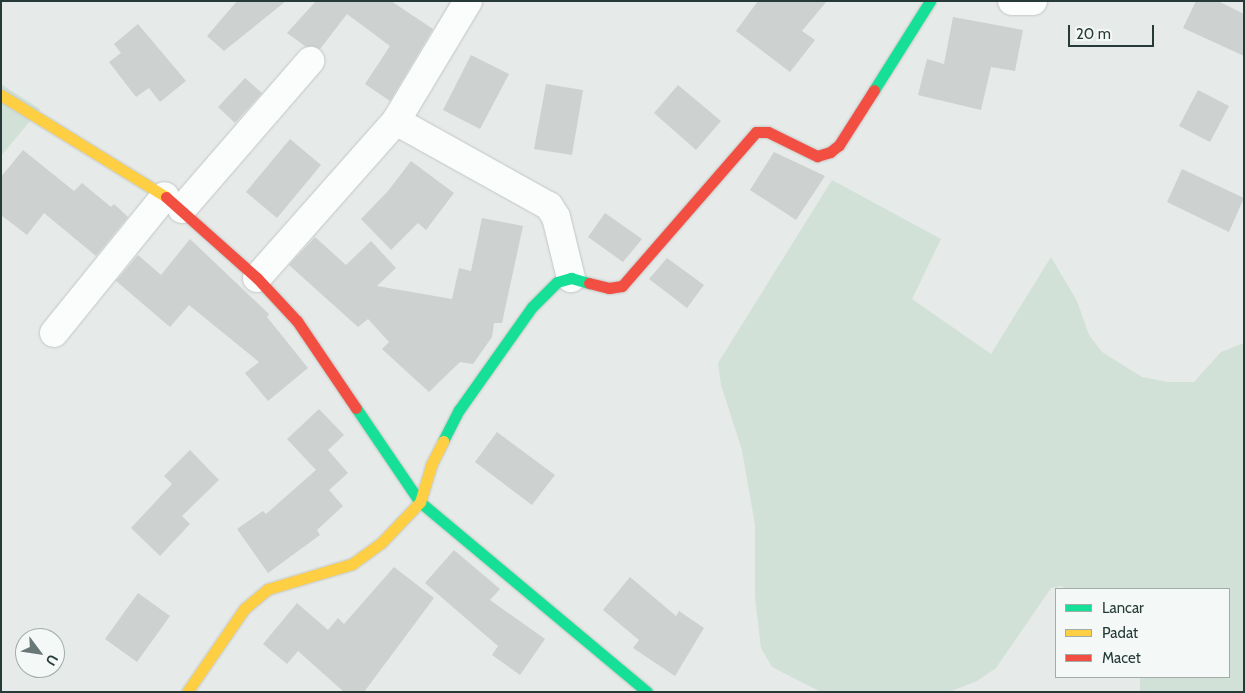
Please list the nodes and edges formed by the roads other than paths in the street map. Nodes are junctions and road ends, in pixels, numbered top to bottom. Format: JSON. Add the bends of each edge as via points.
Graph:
{"nodes":[{"id":1,"x":468,"y":1,"type":"edge"},
{"id":2,"x":930,"y":1,"type":"edge"},
{"id":3,"x":1012,"y":1,"type":"edge"},
{"id":4,"x":1032,"y":1,"type":"edge"},
{"id":5,"x":310,"y":61,"type":"dead end"},
{"id":6,"x":1,"y":94,"type":"edge"},
{"id":7,"x":396,"y":121,"type":"junction"},
{"id":8,"x":174,"y":203,"type":"junction"},
{"id":9,"x":257,"y":278,"type":"junction"},
{"id":10,"x":571,"y":278,"type":"junction"},
{"id":11,"x":54,"y":333,"type":"dead end"},
{"id":12,"x":420,"y":502,"type":"junction"},
{"id":13,"x":186,"y":692,"type":"edge"},
{"id":14,"x":647,"y":692,"type":"edge"}],
"edges":[{"from":1,"to":7,"type":"street"},
{"from":2,"to":10,"type":"street","via":[[839,145],[830,152],[817,156],[768,132],[756,132],[622,286],[609,288]]},
{"from":3,"to":4,"type":"street"},
{"from":5,"to":8,"type":"street"},
{"from":6,"to":8,"type":"street"},
{"from":7,"to":9,"type":"street"},
{"from":7,"to":10,"type":"street","via":[[549,206],[556,217]]},
{"from":8,"to":9,"type":"street"},
{"from":8,"to":11,"type":"street"},
{"from":9,"to":12,"type":"street","via":[[297,321]]},
{"from":10,"to":12,"type":"street","via":[[557,282],[532,307],[459,410],[430,464]]},
{"from":12,"to":13,"type":"street","via":[[381,544],[352,564],[268,589],[244,609]]},
{"from":12,"to":14,"type":"street"}]}
